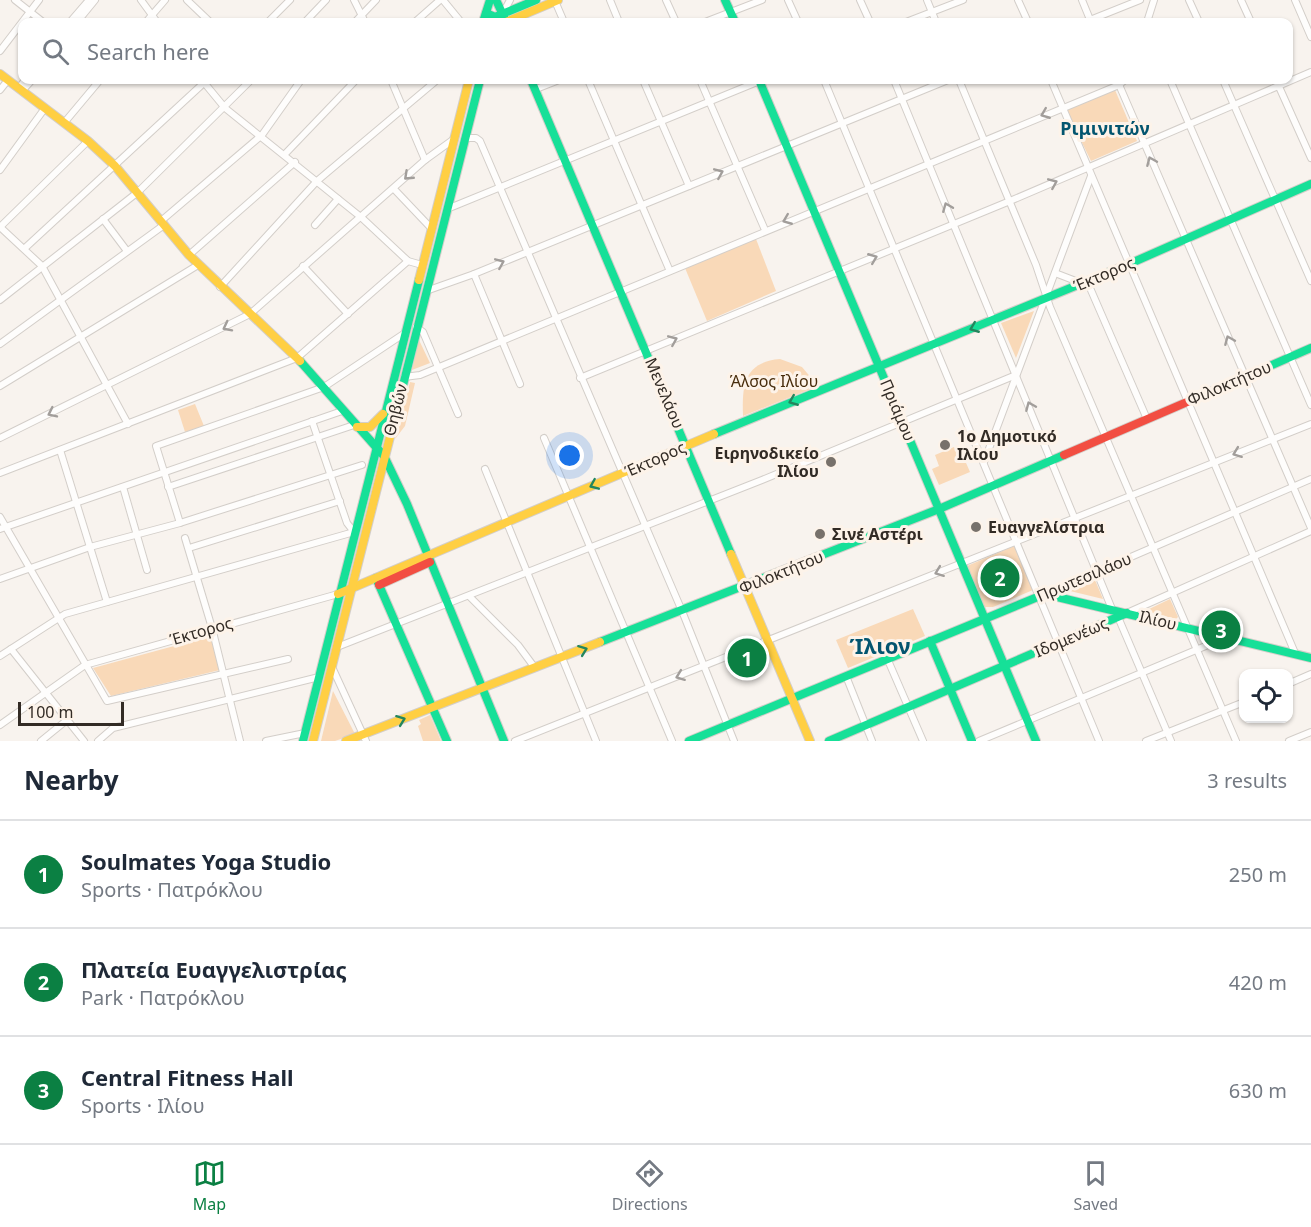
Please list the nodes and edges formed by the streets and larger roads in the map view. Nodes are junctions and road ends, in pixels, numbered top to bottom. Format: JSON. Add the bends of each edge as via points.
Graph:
{"nodes":[{"id":1,"x":15,"y":0,"type":"edge"},
{"id":2,"x":39,"y":0,"type":"edge"},
{"id":3,"x":89,"y":0,"type":"edge"},
{"id":4,"x":95,"y":0,"type":"edge"},
{"id":5,"x":141,"y":0,"type":"edge"},
{"id":6,"x":165,"y":0,"type":"edge"},
{"id":7,"x":186,"y":0,"type":"edge"},
{"id":8,"x":290,"y":0,"type":"edge"},
{"id":9,"x":326,"y":0,"type":"edge"},
{"id":10,"x":354,"y":0,"type":"edge"},
{"id":11,"x":376,"y":0,"type":"edge"},
{"id":12,"x":442,"y":0,"type":"edge"},
{"id":13,"x":490,"y":0,"type":"edge"},
{"id":14,"x":510,"y":0,"type":"edge"},
{"id":15,"x":536,"y":0,"type":"edge"},
{"id":16,"x":610,"y":0,"type":"edge"},
{"id":17,"x":666,"y":0,"type":"edge"},
{"id":18,"x":725,"y":0,"type":"edge"},
{"id":19,"x":762,"y":0,"type":"edge"},
{"id":20,"x":788,"y":0,"type":"edge"},
{"id":21,"x":860,"y":0,"type":"edge"},
{"id":22,"x":927,"y":0,"type":"edge"},
{"id":23,"x":963,"y":0,"type":"edge"},
{"id":24,"x":1018,"y":0,"type":"edge"},
{"id":25,"x":1082,"y":0,"type":"edge"},
{"id":26,"x":1140,"y":0,"type":"edge"},
{"id":27,"x":1154,"y":0,"type":"edge"},
{"id":28,"x":1189,"y":0,"type":"edge"},
{"id":29,"x":1241,"y":0,"type":"edge"},
{"id":30,"x":1295,"y":0,"type":"edge"},
{"id":31,"x":557,"y":1,"type":"edge"},
{"id":32,"x":29,"y":12,"type":"junction"},
{"id":33,"x":730,"y":12,"type":"junction"},
{"id":34,"x":932,"y":12,"type":"junction"},
{"id":35,"x":501,"y":14,"type":"edge"},
{"id":36,"x":362,"y":15,"type":"junction"},
{"id":37,"x":151,"y":16,"type":"joint"},
{"id":38,"x":25,"y":18,"type":"edge"},
{"id":39,"x":37,"y":18,"type":"edge"},
{"id":40,"x":73,"y":18,"type":"edge"},
{"id":41,"x":80,"y":18,"type":"edge"},
{"id":42,"x":206,"y":18,"type":"edge"},
{"id":43,"x":272,"y":18,"type":"edge"},
{"id":44,"x":309,"y":18,"type":"edge"},
{"id":45,"x":359,"y":18,"type":"edge"},
{"id":46,"x":363,"y":18,"type":"edge"},
{"id":47,"x":420,"y":18,"type":"edge"},
{"id":48,"x":458,"y":18,"type":"edge"},
{"id":49,"x":485,"y":18,"type":"edge"},
{"id":50,"x":563,"y":18,"type":"edge"},
{"id":51,"x":617,"y":18,"type":"edge"},
{"id":52,"x":674,"y":18,"type":"edge"},
{"id":53,"x":715,"y":18,"type":"edge"},
{"id":54,"x":733,"y":18,"type":"edge"},
{"id":55,"x":796,"y":18,"type":"edge"},
{"id":56,"x":868,"y":18,"type":"edge"},
{"id":57,"x":916,"y":18,"type":"edge"},
{"id":58,"x":934,"y":18,"type":"edge"},
{"id":59,"x":1026,"y":18,"type":"edge"},
{"id":60,"x":1088,"y":18,"type":"edge"},
{"id":61,"x":1098,"y":18,"type":"edge"},
{"id":62,"x":1149,"y":18,"type":"edge"},
{"id":63,"x":1197,"y":18,"type":"edge"},
{"id":64,"x":1249,"y":18,"type":"edge"},
{"id":65,"x":18,"y":27,"type":"edge"},
{"id":66,"x":1311,"y":37,"type":"edge"},
{"id":67,"x":0,"y":51,"type":"edge"},
{"id":68,"x":1311,"y":72,"type":"edge"},
{"id":69,"x":4,"y":77,"type":"edge"},
{"id":70,"x":1293,"y":78,"type":"edge"},
{"id":71,"x":24,"y":84,"type":"edge"},
{"id":72,"x":28,"y":84,"type":"edge"},
{"id":73,"x":97,"y":84,"type":"edge"},
{"id":74,"x":201,"y":84,"type":"edge"},
{"id":75,"x":208,"y":84,"type":"edge"},
{"id":76,"x":247,"y":84,"type":"edge"},
{"id":77,"x":298,"y":84,"type":"edge"},
{"id":78,"x":352,"y":84,"type":"edge"},
{"id":79,"x":393,"y":84,"type":"edge"},
{"id":80,"x":432,"y":84,"type":"edge"},
{"id":81,"x":468,"y":84,"type":"edge"},
{"id":82,"x":479,"y":84,"type":"edge"},
{"id":83,"x":533,"y":84,"type":"edge"},
{"id":84,"x":549,"y":84,"type":"edge"},
{"id":85,"x":590,"y":84,"type":"edge"},
{"id":86,"x":645,"y":84,"type":"edge"},
{"id":87,"x":702,"y":84,"type":"edge"},
{"id":88,"x":750,"y":84,"type":"edge"},
{"id":89,"x":762,"y":84,"type":"edge"},
{"id":90,"x":826,"y":84,"type":"edge"},
{"id":91,"x":896,"y":84,"type":"edge"},
{"id":92,"x":938,"y":84,"type":"edge"},
{"id":93,"x":961,"y":84,"type":"edge"},
{"id":94,"x":1053,"y":84,"type":"edge"},
{"id":95,"x":1114,"y":84,"type":"edge"},
{"id":96,"x":1119,"y":84,"type":"edge"},
{"id":97,"x":1172,"y":84,"type":"edge"},
{"id":98,"x":1225,"y":84,"type":"edge"},
{"id":99,"x":1275,"y":84,"type":"edge"},
{"id":100,"x":1277,"y":84,"type":"edge"},
{"id":101,"x":536,"y":89,"type":"junction"},
{"id":102,"x":0,"y":90,"type":"edge"},
{"id":103,"x":21,"y":90,"type":"junction"},
{"id":104,"x":902,"y":98,"type":"junction"},
{"id":105,"x":709,"y":101,"type":"junction"},
{"id":106,"x":1234,"y":105,"type":"junction"},
{"id":107,"x":1063,"y":107,"type":"junction"},
{"id":108,"x":45,"y":108,"type":"junction"},
{"id":109,"x":225,"y":108,"type":"junction"},
{"id":110,"x":403,"y":108,"type":"junction"},
{"id":111,"x":660,"y":122,"type":"junction"},
{"id":112,"x":843,"y":122,"type":"junction"},
{"id":113,"x":64,"y":123,"type":"junction"},
{"id":114,"x":1190,"y":124,"type":"junction"},
{"id":115,"x":262,"y":135,"type":"junction"},
{"id":116,"x":465,"y":138,"type":"junction"},
{"id":117,"x":454,"y":139,"type":"junction"},
{"id":118,"x":984,"y":140,"type":"junction"},
{"id":119,"x":88,"y":141,"type":"junction"},
{"id":120,"x":615,"y":141,"type":"junction"},
{"id":121,"x":1144,"y":144,"type":"junction"},
{"id":122,"x":788,"y":146,"type":"junction"},
{"id":123,"x":285,"y":154,"type":"junction"},
{"id":124,"x":1311,"y":158,"type":"edge"},
{"id":125,"x":425,"y":160,"type":"junction"},
{"id":126,"x":566,"y":160,"type":"junction"},
{"id":127,"x":295,"y":162,"type":"junction"},
{"id":128,"x":929,"y":163,"type":"junction"},
{"id":129,"x":115,"y":166,"type":"junction"},
{"id":130,"x":738,"y":166,"type":"junction"},
{"id":131,"x":1088,"y":168,"type":"junction"},
{"id":132,"x":0,"y":170,"type":"edge"},
{"id":133,"x":1091,"y":176,"type":"junction"},
{"id":134,"x":317,"y":181,"type":"junction"},
{"id":135,"x":1311,"y":184,"type":"edge"},
{"id":136,"x":689,"y":186,"type":"junction"},
{"id":137,"x":870,"y":187,"type":"junction"},
{"id":138,"x":500,"y":188,"type":"junction"},
{"id":139,"x":394,"y":189,"type":"junction"},
{"id":140,"x":138,"y":192,"type":"junction"},
{"id":141,"x":338,"y":199,"type":"junction"},
{"id":142,"x":1276,"y":200,"type":"junction"},
{"id":143,"x":1010,"y":201,"type":"junction"},
{"id":144,"x":642,"y":206,"type":"junction"},
{"id":145,"x":447,"y":209,"type":"junction"},
{"id":146,"x":815,"y":209,"type":"junction"},
{"id":147,"x":362,"y":218,"type":"junction"},
{"id":148,"x":103,"y":219,"type":"junction"},
{"id":149,"x":1231,"y":220,"type":"junction"},
{"id":150,"x":163,"y":223,"type":"junction"},
{"id":151,"x":315,"y":225,"type":"dead end"},
{"id":152,"x":593,"y":225,"type":"junction"},
{"id":153,"x":954,"y":225,"type":"junction"},
{"id":154,"x":0,"y":227,"type":"edge"},
{"id":155,"x":431,"y":228,"type":"junction"},
{"id":156,"x":765,"y":230,"type":"junction"},
{"id":157,"x":1185,"y":239,"type":"junction"},
{"id":158,"x":25,"y":248,"type":"junction"},
{"id":159,"x":896,"y":249,"type":"junction"},
{"id":160,"x":127,"y":251,"type":"junction"},
{"id":161,"x":527,"y":252,"type":"junction"},
{"id":162,"x":189,"y":255,"type":"junction"},
{"id":163,"x":408,"y":261,"type":"junction"},
{"id":164,"x":422,"y":264,"type":"junction"},
{"id":165,"x":1129,"y":264,"type":"junction"},
{"id":166,"x":198,"y":265,"type":"junction"},
{"id":167,"x":42,"y":266,"type":"junction"},
{"id":168,"x":303,"y":266,"type":"junction"},
{"id":169,"x":669,"y":269,"type":"junction"},
{"id":170,"x":840,"y":271,"type":"junction"},
{"id":171,"x":1055,"y":273,"type":"junction"},
{"id":172,"x":474,"y":274,"type":"junction"},
{"id":173,"x":1311,"y":281,"type":"edge"},
{"id":174,"x":1084,"y":282,"type":"junction"},
{"id":175,"x":220,"y":287,"type":"junction"},
{"id":176,"x":426,"y":291,"type":"junction"},
{"id":177,"x":621,"y":291,"type":"junction"},
{"id":178,"x":1047,"y":298,"type":"junction"},
{"id":179,"x":0,"y":300,"type":"edge"},
{"id":180,"x":60,"y":300,"type":"junction"},
{"id":181,"x":250,"y":314,"type":"junction"},
{"id":182,"x":348,"y":314,"type":"junction"},
{"id":183,"x":555,"y":319,"type":"junction"},
{"id":184,"x":993,"y":320,"type":"junction"},
{"id":185,"x":416,"y":327,"type":"junction"},
{"id":186,"x":405,"y":333,"type":"junction"},
{"id":187,"x":80,"y":337,"type":"junction"},
{"id":188,"x":502,"y":341,"type":"junction"},
{"id":189,"x":0,"y":344,"type":"edge"},
{"id":190,"x":935,"y":344,"type":"junction"},
{"id":191,"x":1311,"y":348,"type":"edge"},
{"id":192,"x":647,"y":351,"type":"junction"},
{"id":193,"x":1291,"y":357,"type":"junction"},
{"id":194,"x":297,"y":358,"type":"junction"},
{"id":195,"x":879,"y":366,"type":"junction"},
{"id":196,"x":438,"y":367,"type":"junction"},
{"id":197,"x":1016,"y":375,"type":"junction"},
{"id":198,"x":404,"y":377,"type":"junction"},
{"id":199,"x":1245,"y":377,"type":"junction"},
{"id":200,"x":580,"y":378,"type":"junction"},
{"id":201,"x":520,"y":384,"type":"dead end"},
{"id":202,"x":0,"y":386,"type":"edge"},
{"id":203,"x":107,"y":386,"type":"junction"},
{"id":204,"x":324,"y":387,"type":"junction"},
{"id":205,"x":958,"y":401,"type":"junction"},
{"id":206,"x":1188,"y":402,"type":"junction"},
{"id":207,"x":1311,"y":405,"type":"edge"},
{"id":208,"x":342,"y":411,"type":"junction"},
{"id":209,"x":385,"y":411,"type":"junction"},
{"id":210,"x":458,"y":414,"type":"dead end"},
{"id":211,"x":1147,"y":419,"type":"junction"},
{"id":212,"x":312,"y":421,"type":"junction"},
{"id":213,"x":904,"y":423,"type":"junction"},
{"id":214,"x":128,"y":424,"type":"junction"},
{"id":215,"x":1311,"y":424,"type":"edge"},
{"id":216,"x":354,"y":425,"type":"junction"},
{"id":217,"x":318,"y":437,"type":"junction"},
{"id":218,"x":1106,"y":437,"type":"junction"},
{"id":219,"x":0,"y":438,"type":"edge"},
{"id":220,"x":544,"y":438,"type":"dead end"},
{"id":221,"x":1272,"y":439,"type":"junction"},
{"id":222,"x":687,"y":445,"type":"junction"},
{"id":223,"x":376,"y":448,"type":"junction"},
{"id":224,"x":60,"y":450,"type":"junction"},
{"id":225,"x":384,"y":456,"type":"junction"},
{"id":226,"x":1053,"y":460,"type":"junction"},
{"id":227,"x":1214,"y":461,"type":"junction"},
{"id":228,"x":984,"y":463,"type":"junction"},
{"id":229,"x":362,"y":465,"type":"dead end"},
{"id":230,"x":485,"y":469,"type":"dead end"},
{"id":231,"x":164,"y":472,"type":"junction"},
{"id":232,"x":0,"y":473,"type":"edge"},
{"id":233,"x":623,"y":473,"type":"junction"},
{"id":234,"x":331,"y":476,"type":"junction"},
{"id":235,"x":1311,"y":479,"type":"edge"},
{"id":236,"x":399,"y":485,"type":"junction"},
{"id":237,"x":377,"y":486,"type":"junction"},
{"id":238,"x":993,"y":486,"type":"junction"},
{"id":239,"x":123,"y":487,"type":"junction"},
{"id":240,"x":168,"y":487,"type":"junction"},
{"id":241,"x":1293,"y":487,"type":"junction"},
{"id":242,"x":570,"y":496,"type":"junction"},
{"id":243,"x":1131,"y":496,"type":"junction"},
{"id":244,"x":340,"y":501,"type":"junction"},
{"id":245,"x":711,"y":501,"type":"junction"},
{"id":246,"x":76,"y":503,"type":"junction"},
{"id":247,"x":939,"y":509,"type":"junction"},
{"id":248,"x":1236,"y":512,"type":"junction"},
{"id":249,"x":0,"y":517,"type":"edge"},
{"id":250,"x":1076,"y":518,"type":"junction"},
{"id":251,"x":506,"y":522,"type":"junction"},
{"id":252,"x":180,"y":523,"type":"junction"},
{"id":253,"x":645,"y":526,"type":"junction"},
{"id":254,"x":3,"y":528,"type":"edge"},
{"id":255,"x":1311,"y":529,"type":"edge"},
{"id":256,"x":354,"y":532,"type":"junction"},
{"id":257,"x":138,"y":534,"type":"junction"},
{"id":258,"x":185,"y":538,"type":"dead end"},
{"id":259,"x":1016,"y":542,"type":"junction"},
{"id":260,"x":90,"y":547,"type":"junction"},
{"id":261,"x":1153,"y":547,"type":"junction"},
{"id":262,"x":189,"y":548,"type":"junction"},
{"id":263,"x":592,"y":548,"type":"junction"},
{"id":264,"x":1255,"y":556,"type":"junction"},
{"id":265,"x":429,"y":558,"type":"junction"},
{"id":266,"x":961,"y":564,"type":"junction"},
{"id":267,"x":30,"y":568,"type":"junction"},
{"id":268,"x":147,"y":570,"type":"dead end"},
{"id":269,"x":1098,"y":572,"type":"junction"},
{"id":270,"x":527,"y":574,"type":"junction"},
{"id":271,"x":198,"y":576,"type":"junction"},
{"id":272,"x":0,"y":579,"type":"edge"},
{"id":273,"x":378,"y":582,"type":"junction"},
{"id":274,"x":746,"y":586,"type":"junction"},
{"id":275,"x":352,"y":589,"type":"junction"},
{"id":276,"x":1173,"y":593,"type":"junction"},
{"id":277,"x":338,"y":594,"type":"junction"},
{"id":278,"x":1040,"y":596,"type":"junction"},
{"id":279,"x":470,"y":597,"type":"junction"},
{"id":280,"x":107,"y":602,"type":"junction"},
{"id":281,"x":448,"y":605,"type":"junction"},
{"id":282,"x":1112,"y":609,"type":"junction"},
{"id":283,"x":682,"y":611,"type":"junction"},
{"id":284,"x":1127,"y":613,"type":"junction"},
{"id":285,"x":59,"y":617,"type":"junction"},
{"id":286,"x":1118,"y":617,"type":"junction"},
{"id":287,"x":984,"y":619,"type":"junction"},
{"id":288,"x":397,"y":625,"type":"junction"},
{"id":289,"x":1186,"y":627,"type":"junction"},
{"id":290,"x":212,"y":628,"type":"junction"},
{"id":291,"x":627,"y":633,"type":"junction"},
{"id":292,"x":1228,"y":637,"type":"junction"},
{"id":293,"x":930,"y":640,"type":"junction"},
{"id":294,"x":770,"y":641,"type":"junction"},
{"id":295,"x":1058,"y":643,"type":"junction"},
{"id":296,"x":337,"y":647,"type":"junction"},
{"id":297,"x":11,"y":649,"type":"junction"},
{"id":298,"x":1198,"y":652,"type":"junction"},
{"id":299,"x":1295,"y":653,"type":"junction"},
{"id":300,"x":0,"y":656,"type":"edge"},
{"id":301,"x":288,"y":658,"type":"dead end"},
{"id":302,"x":561,"y":658,"type":"junction"},
{"id":303,"x":887,"y":658,"type":"junction"},
{"id":304,"x":1311,"y":658,"type":"edge"},
{"id":305,"x":85,"y":665,"type":"junction"},
{"id":306,"x":1004,"y":666,"type":"junction"},
{"id":307,"x":332,"y":667,"type":"junction"},
{"id":308,"x":704,"y":667,"type":"junction"},
{"id":309,"x":536,"y":668,"type":"junction"},
{"id":310,"x":224,"y":673,"type":"junction"},
{"id":311,"x":1143,"y":674,"type":"junction"},
{"id":312,"x":1311,"y":675,"type":"edge"},
{"id":313,"x":846,"y":676,"type":"junction"},
{"id":314,"x":319,"y":677,"type":"junction"},
{"id":315,"x":1293,"y":682,"type":"edge"},
{"id":316,"x":650,"y":688,"type":"junction"},
{"id":317,"x":482,"y":689,"type":"junction"},
{"id":318,"x":951,"y":689,"type":"junction"},
{"id":319,"x":45,"y":693,"type":"junction"},
{"id":320,"x":793,"y":698,"type":"junction"},
{"id":321,"x":230,"y":699,"type":"junction"},
{"id":322,"x":1083,"y":700,"type":"junction"},
{"id":323,"x":1239,"y":704,"type":"edge"},
{"id":324,"x":433,"y":708,"type":"junction"},
{"id":325,"x":908,"y":708,"type":"junction"},
{"id":326,"x":1223,"y":711,"type":"junction"},
{"id":327,"x":584,"y":714,"type":"junction"},
{"id":328,"x":67,"y":720,"type":"junction"},
{"id":329,"x":1027,"y":721,"type":"junction"},
{"id":330,"x":0,"y":725,"type":"edge"},
{"id":331,"x":728,"y":725,"type":"junction"},
{"id":332,"x":866,"y":726,"type":"junction"},
{"id":333,"x":1168,"y":733,"type":"junction"},
{"id":334,"x":1307,"y":736,"type":"edge"},
{"id":335,"x":304,"y":737,"type":"edge"},
{"id":336,"x":365,"y":738,"type":"edge"},
{"id":337,"x":41,"y":741,"type":"edge"},
{"id":338,"x":84,"y":741,"type":"edge"},
{"id":339,"x":98,"y":741,"type":"edge"},
{"id":340,"x":240,"y":741,"type":"edge"},
{"id":341,"x":266,"y":741,"type":"edge"},
{"id":342,"x":313,"y":741,"type":"edge"},
{"id":343,"x":346,"y":741,"type":"edge"},
{"id":344,"x":447,"y":741,"type":"edge"},
{"id":345,"x":504,"y":741,"type":"edge"},
{"id":346,"x":515,"y":741,"type":"edge"},
{"id":347,"x":596,"y":741,"type":"edge"},
{"id":348,"x":672,"y":741,"type":"edge"},
{"id":349,"x":689,"y":741,"type":"edge"},
{"id":350,"x":734,"y":741,"type":"edge"},
{"id":351,"x":810,"y":741,"type":"edge"},
{"id":352,"x":829,"y":741,"type":"edge"},
{"id":353,"x":872,"y":741,"type":"edge"},
{"id":354,"x":923,"y":741,"type":"edge"},
{"id":355,"x":972,"y":741,"type":"edge"},
{"id":356,"x":979,"y":741,"type":"edge"},
{"id":357,"x":1036,"y":741,"type":"edge"},
{"id":358,"x":1099,"y":741,"type":"edge"},
{"id":359,"x":1146,"y":741,"type":"edge"},
{"id":360,"x":1171,"y":741,"type":"edge"},
{"id":361,"x":1236,"y":741,"type":"edge"},
{"id":362,"x":1289,"y":741,"type":"edge"}],
"edges":[{"from":1,"to":32,"type":"street"},
{"from":2,"to":32,"type":"street"},
{"from":3,"to":40,"type":"street"},
{"from":4,"to":41,"type":"street"},
{"from":5,"to":37,"type":"street"},
{"from":6,"to":37,"type":"street"},
{"from":7,"to":42,"type":"street"},
{"from":8,"to":43,"type":"street"},
{"from":9,"to":44,"type":"street"},
{"from":10,"to":36,"type":"street"},
{"from":11,"to":36,"type":"street"},
{"from":12,"to":47,"type":"street"},
{"from":12,"to":48,"type":"street"},
{"from":13,"to":49,"type":"street"},
{"from":14,"to":35,"type":"street"},
{"from":15,"to":35,"type":"street"},
{"from":16,"to":51,"type":"street"},
{"from":17,"to":52,"type":"street"},
{"from":18,"to":33,"type":"street"},
{"from":19,"to":33,"type":"street"},
{"from":20,"to":55,"type":"street"},
{"from":21,"to":56,"type":"street"},
{"from":22,"to":34,"type":"street"},
{"from":23,"to":34,"type":"street"},
{"from":24,"to":59,"type":"street"},
{"from":25,"to":60,"type":"street"},
{"from":26,"to":61,"type":"street"},
{"from":27,"to":62,"type":"street"},
{"from":28,"to":63,"type":"street"},
{"from":29,"to":64,"type":"street"},
{"from":30,"to":66,"type":"street"},
{"from":31,"to":35,"type":"street"},
{"from":31,"to":50,"type":"street"},
{"from":32,"to":38,"type":"street"},
{"from":32,"to":39,"type":"street"},
{"from":33,"to":53,"type":"street"},
{"from":33,"to":54,"type":"street"},
{"from":34,"to":57,"type":"street"},
{"from":34,"to":58,"type":"street"},
{"from":35,"to":49,"type":"street"},
{"from":36,"to":45,"type":"street"},
{"from":36,"to":46,"type":"street"},
{"from":65,"to":67,"type":"street"},
{"from":68,"to":70,"type":"street"},
{"from":69,"to":102,"type":"street"},
{"from":69,"to":103,"type":"street"},
{"from":71,"to":103,"type":"street"},
{"from":72,"to":103,"type":"street"},
{"from":73,"to":113,"type":"street"},
{"from":74,"to":129,"type":"street"},
{"from":75,"to":109,"type":"street"},
{"from":76,"to":109,"type":"street"},
{"from":77,"to":115,"type":"street"},
{"from":78,"to":123,"type":"street"},
{"from":79,"to":110,"type":"street"},
{"from":80,"to":110,"type":"street"},
{"from":81,"to":117,"type":"street","name":"Θηβών"},
{"from":82,"to":116,"type":"street","name":"Θηβών"},
{"from":83,"to":101,"type":"street","name":"Μενελάου"},
{"from":84,"to":101,"type":"street"},
{"from":85,"to":120,"type":"street"},
{"from":86,"to":111,"type":"street"},
{"from":87,"to":105,"type":"street"},
{"from":88,"to":105,"type":"street"},
{"from":89,"to":122,"type":"street","name":"Πριάμου"},
{"from":90,"to":112,"type":"street"},
{"from":91,"to":104,"type":"street"},
{"from":92,"to":104,"type":"street"},
{"from":93,"to":118,"type":"street"},
{"from":94,"to":107,"type":"street"},
{"from":95,"to":107,"type":"street"},
{"from":96,"to":121,"type":"street"},
{"from":97,"to":114,"type":"street"},
{"from":98,"to":106,"type":"street"},
{"from":99,"to":106,"type":"street"},
{"from":100,"to":124,"type":"street"},
{"from":101,"to":126,"type":"street","name":"Μενελάου"},
{"from":103,"to":108,"type":"street"},
{"from":104,"to":112,"type":"street"},
{"from":104,"to":128,"type":"street"},
{"from":105,"to":111,"type":"street"},
{"from":105,"to":130,"type":"street"},
{"from":106,"to":114,"type":"street"},
{"from":106,"to":142,"type":"street"},
{"from":107,"to":118,"type":"street","one_way":true},
{"from":107,"to":131,"type":"street"},
{"from":108,"to":113,"type":"street"},
{"from":108,"to":132,"type":"street"},
{"from":109,"to":115,"type":"street"},
{"from":109,"to":140,"type":"street"},
{"from":110,"to":125,"type":"street"},
{"from":110,"to":134,"type":"street"},
{"from":111,"to":120,"type":"street"},
{"from":111,"to":136,"type":"street"},
{"from":112,"to":122,"type":"street"},
{"from":112,"to":137,"type":"street"},
{"from":113,"to":119,"type":"street"},
{"from":114,"to":121,"type":"street"},
{"from":114,"to":149,"type":"street"},
{"from":115,"to":123,"type":"street"},
{"from":115,"to":150,"type":"street"},
{"from":116,"to":138,"type":"street","via":[[480,141]]},
{"from":116,"to":145,"type":"street","name":"Θηβών"},
{"from":117,"to":125,"type":"street"},
{"from":117,"to":155,"type":"street","name":"Θηβών"},
{"from":118,"to":128,"type":"street"},
{"from":118,"to":143,"type":"street"},
{"from":119,"to":129,"type":"street"},
{"from":119,"to":154,"type":"street"},
{"from":120,"to":126,"type":"street"},
{"from":120,"to":144,"type":"street"},
{"from":121,"to":131,"type":"street"},
{"from":157,"to":121,"type":"street","one_way":true},
{"from":122,"to":130,"type":"street"},
{"from":122,"to":146,"type":"street","name":"Πριάμου"},
{"from":123,"to":127,"type":"street"},
{"from":125,"to":139,"type":"street","one_way":true},
{"from":126,"to":138,"type":"street"},
{"from":126,"to":152,"type":"street","name":"Μενελάου"},
{"from":127,"to":134,"type":"street"},
{"from":127,"to":162,"type":"street"},
{"from":128,"to":137,"type":"street"},
{"from":153,"to":128,"type":"street","one_way":true},
{"from":129,"to":140,"type":"street"},
{"from":129,"to":158,"type":"street"},
{"from":136,"to":130,"type":"street","one_way":true},
{"from":130,"to":156,"type":"street"},
{"from":131,"to":133,"type":"street"},
{"from":143,"to":131,"type":"street","one_way":true},
{"from":133,"to":165,"type":"street"},
{"from":133,"to":171,"type":"street"},
{"from":134,"to":141,"type":"street"},
{"from":134,"to":175,"type":"street"},
{"from":135,"to":142,"type":"street","name":"Έκτορος"},
{"from":136,"to":144,"type":"street"},
{"from":137,"to":146,"type":"street"},
{"from":137,"to":159,"type":"street"},
{"from":138,"to":145,"type":"street"},
{"from":138,"to":161,"type":"street"},
{"from":139,"to":147,"type":"street"},
{"from":139,"to":155,"type":"street"},
{"from":140,"to":148,"type":"street"},
{"from":140,"to":150,"type":"street"},
{"from":141,"to":147,"type":"street"},
{"from":141,"to":151,"type":"street"},
{"from":142,"to":149,"type":"street","name":"Έκτορος"},
{"from":142,"to":173,"type":"street"},
{"from":143,"to":153,"type":"street"},
{"from":143,"to":178,"type":"street"},
{"from":144,"to":152,"type":"street"},
{"from":144,"to":169,"type":"street"},
{"from":145,"to":176,"type":"street","name":"Θηβών"},
{"from":146,"to":156,"type":"street","one_way":true},
{"from":146,"to":170,"type":"street","name":"Πριάμου"},
{"from":147,"to":163,"type":"street"},
{"from":147,"to":168,"type":"street"},
{"from":148,"to":160,"type":"street"},
{"from":148,"to":167,"type":"street"},
{"from":149,"to":157,"type":"street","name":"Έκτορος"},
{"from":149,"to":193,"type":"street"},
{"from":150,"to":160,"type":"street"},
{"from":150,"to":162,"type":"street"},
{"from":152,"to":161,"type":"street"},
{"from":152,"to":177,"type":"street","name":"Μενελάου"},
{"from":153,"to":159,"type":"street"},
{"from":153,"to":184,"type":"street"},
{"from":154,"to":158,"type":"street"},
{"from":155,"to":164,"type":"street","name":"Θηβών"},
{"from":156,"to":169,"type":"street"},
{"from":157,"to":165,"type":"street","name":"Έκτορος"},
{"from":199,"to":157,"type":"street","one_way":true},
{"from":158,"to":167,"type":"street"},
{"from":170,"to":159,"type":"street","one_way":true},
{"from":159,"to":190,"type":"street"},
{"from":160,"to":180,"type":"street"},
{"from":172,"to":161,"type":"street","one_way":true},
{"from":161,"to":183,"type":"street"},
{"from":162,"to":166,"type":"street"},
{"from":163,"to":164,"type":"street"},
{"from":163,"to":182,"type":"street"},
{"from":164,"to":186,"type":"street","name":"Θηβών"},
{"from":165,"to":174,"type":"street","name":"Έκτορος"},
{"from":165,"to":206,"type":"street"},
{"from":166,"to":175,"type":"street"},
{"from":166,"to":187,"type":"street"},
{"from":167,"to":179,"type":"street"},
{"from":167,"to":180,"type":"street"},
{"from":168,"to":181,"type":"street"},
{"from":168,"to":182,"type":"street"},
{"from":169,"to":177,"type":"street"},
{"from":192,"to":170,"type":"street","one_way":true},
{"from":170,"to":195,"type":"street","name":"Πριάμου"},
{"from":171,"to":174,"type":"street"},
{"from":171,"to":178,"type":"street"},
{"from":172,"to":176,"type":"street"},
{"from":172,"to":188,"type":"street"},
{"from":174,"to":178,"type":"street","name":"Έκτορος"},
{"from":174,"to":211,"type":"street"},
{"from":175,"to":181,"type":"street"},
{"from":176,"to":185,"type":"street","name":"Θηβών"},
{"from":177,"to":183,"type":"street"},
{"from":177,"to":192,"type":"street","name":"Μενελάου"},
{"from":178,"to":184,"type":"street","name":"Έκτορος"},
{"from":178,"to":197,"type":"street"},
{"from":178,"to":218,"type":"street"},
{"from":180,"to":187,"type":"street"},
{"from":180,"to":189,"type":"street"},
{"from":181,"to":194,"type":"street"},
{"from":181,"to":203,"type":"street","one_way":true},
{"from":182,"to":194,"type":"street"},
{"from":183,"to":188,"type":"street"},
{"from":183,"to":200,"type":"street"},
{"from":184,"to":190,"type":"street","name":"Έκτορος","one_way":true},
{"from":184,"to":197,"type":"street"},
{"from":185,"to":196,"type":"street","via":[[423,332]]},
{"from":185,"to":198,"type":"street","name":"Θηβών"},
{"from":186,"to":204,"type":"street"},
{"from":186,"to":209,"type":"street","name":"Θηβών"},
{"from":187,"to":202,"type":"street"},
{"from":187,"to":203,"type":"street"},
{"from":188,"to":196,"type":"street"},
{"from":188,"to":201,"type":"street"},
{"from":190,"to":195,"type":"street","name":"Έκτορος"},
{"from":190,"to":205,"type":"street"},
{"from":191,"to":193,"type":"street","name":"Φιλοκτήτου"},
{"from":192,"to":200,"type":"street"},
{"from":192,"to":222,"type":"street","name":"Μενελάου"},
{"from":193,"to":199,"type":"street","name":"Φιλοκτήτου"},
{"from":193,"to":207,"type":"street"},
{"from":194,"to":204,"type":"street"},
{"from":194,"to":214,"type":"street"},
{"from":195,"to":213,"type":"street","name":"Πριάμου"},
{"from":195,"to":222,"type":"street","name":"Έκτορος","one_way":true},
{"from":196,"to":198,"type":"street"},
{"from":196,"to":210,"type":"street"},
{"from":197,"to":205,"type":"street"},
{"from":226,"to":197,"type":"street","one_way":true},
{"from":197,"to":228,"type":"street"},
{"from":198,"to":225,"type":"street","name":"Θηβών"},
{"from":199,"to":206,"type":"street","name":"Φιλοκτήτου"},
{"from":199,"to":221,"type":"street"},
{"from":200,"to":233,"type":"street"},
{"from":203,"to":214,"type":"street"},
{"from":203,"to":219,"type":"street","one_way":true},
{"from":204,"to":208,"type":"street"},
{"from":204,"to":231,"type":"street","via":[[156,446]]},
{"from":205,"to":213,"type":"street"},
{"from":205,"to":228,"type":"street"},
{"from":206,"to":211,"type":"street","name":"Φιλοκτήτου"},
{"from":206,"to":227,"type":"street"},
{"from":208,"to":212,"type":"street"},
{"from":208,"to":216,"type":"street"},
{"from":209,"to":216,"type":"street","via":[[370,427]]},
{"from":209,"to":223,"type":"street","name":"Θηβών"},
{"from":211,"to":218,"type":"street","name":"Φιλοκτήτου"},
{"from":212,"to":217,"type":"street"},
{"from":212,"to":231,"type":"street"},
{"from":213,"to":245,"type":"street"},
{"from":213,"to":247,"type":"street","name":"Πριάμου"},
{"from":214,"to":224,"type":"street"},
{"from":215,"to":221,"type":"street"},
{"from":216,"to":217,"type":"street"},
{"from":216,"to":223,"type":"street"},
{"from":217,"to":234,"type":"street"},
{"from":217,"to":240,"type":"street"},
{"from":218,"to":226,"type":"street","name":"Φιλοκτήτου"},
{"from":218,"to":243,"type":"street"},
{"from":220,"to":242,"type":"street"},
{"from":221,"to":227,"type":"street","one_way":true},
{"from":221,"to":241,"type":"street"},
{"from":222,"to":233,"type":"street","name":"Έκτορος"},
{"from":222,"to":245,"type":"street","name":"Μενελάου"},
{"from":223,"to":225,"type":"street"},
{"from":223,"to":256,"type":"street","name":"Θηβών"},
{"from":224,"to":232,"type":"street"},
{"from":224,"to":246,"type":"street"},
{"from":225,"to":236,"type":"street"},
{"from":225,"to":237,"type":"street","name":"Θηβών"},
{"from":226,"to":238,"type":"street","name":"Φιλοκτήτου"},
{"from":226,"to":250,"type":"street"},
{"from":227,"to":243,"type":"street"},
{"from":227,"to":248,"type":"street"},
{"from":228,"to":238,"type":"street"},
{"from":229,"to":234,"type":"street"},
{"from":230,"to":251,"type":"street"},
{"from":231,"to":239,"type":"street"},
{"from":231,"to":240,"type":"street"},
{"from":233,"to":242,"type":"street","name":"Έκτορος","one_way":true},
{"from":233,"to":253,"type":"street"},
{"from":234,"to":244,"type":"street"},
{"from":234,"to":252,"type":"street"},
{"from":235,"to":241,"type":"street","name":"Πρωτεσιλάου"},
{"from":236,"to":237,"type":"street","via":[[385,478]]},
{"from":236,"to":265,"type":"street"},
{"from":237,"to":275,"type":"street","name":"Θηβών"},
{"from":238,"to":247,"type":"street","name":"Φιλοκτήτου"},
{"from":238,"to":259,"type":"street"},
{"from":239,"to":246,"type":"street"},
{"from":239,"to":257,"type":"street"},
{"from":240,"to":252,"type":"street"},
{"from":241,"to":248,"type":"street","name":"Πρωτεσιλάου"},
{"from":241,"to":255,"type":"street"},
{"from":242,"to":251,"type":"street","name":"Έκτορος"},
{"from":242,"to":263,"type":"street"},
{"from":243,"to":250,"type":"street"},
{"from":243,"to":261,"type":"street"},
{"from":244,"to":256,"type":"street"},
{"from":244,"to":262,"type":"street"},
{"from":245,"to":253,"type":"street"},
{"from":245,"to":274,"type":"street","name":"Μενελάου"},
{"from":246,"to":254,"type":"street"},
{"from":246,"to":260,"type":"street"},
{"from":247,"to":266,"type":"street","name":"Πριάμου"},
{"from":247,"to":274,"type":"street","name":"Φιλοκτήτου"},
{"from":248,"to":261,"type":"street","name":"Πρωτεσιλάου"},
{"from":248,"to":264,"type":"street"},
{"from":249,"to":254,"type":"street"},
{"from":250,"to":259,"type":"street"},
{"from":250,"to":269,"type":"street"},
{"from":251,"to":265,"type":"street","name":"Έκτορος"},
{"from":251,"to":270,"type":"street"},
{"from":252,"to":257,"type":"street"},
{"from":253,"to":263,"type":"street"},
{"from":253,"to":283,"type":"street"},
{"from":254,"to":267,"type":"street"},
{"from":255,"to":264,"type":"street","name":"Ιδομενέως"},
{"from":256,"to":271,"type":"street"},
{"from":256,"to":277,"type":"street","name":"Θηβών"},
{"from":257,"to":260,"type":"street"},
{"from":257,"to":268,"type":"street"},
{"from":258,"to":262,"type":"street"},
{"from":259,"to":266,"type":"street"},
{"from":259,"to":278,"type":"street"},
{"from":260,"to":267,"type":"street"},
{"from":260,"to":280,"type":"street"},
{"from":261,"to":269,"type":"street","name":"Πρωτεσιλάου"},
{"from":261,"to":276,"type":"street"},
{"from":262,"to":271,"type":"street"},
{"from":263,"to":270,"type":"street"},
{"from":263,"to":291,"type":"street"},
{"from":264,"to":276,"type":"street","name":"Ιδομενέως"},
{"from":264,"to":299,"type":"street"},
{"from":265,"to":273,"type":"street","name":"Έκτορος"},
{"from":265,"to":281,"type":"street"},
{"from":266,"to":287,"type":"street","name":"Πριάμου"},
{"from":266,"to":294,"type":"street","one_way":true},
{"from":267,"to":272,"type":"street"},
{"from":267,"to":285,"type":"street"},
{"from":269,"to":278,"type":"street","name":"Πρωτεσιλάου"},
{"from":269,"to":282,"type":"street"},
{"from":270,"to":279,"type":"street"},
{"from":270,"to":302,"type":"street"},
{"from":271,"to":280,"type":"street"},
{"from":271,"to":290,"type":"street"},
{"from":273,"to":275,"type":"street","name":"Έκτορος"},
{"from":273,"to":288,"type":"street"},
{"from":274,"to":283,"type":"street","name":"Φιλοκτήτου"},
{"from":274,"to":294,"type":"street","name":"Μενελάου"},
{"from":275,"to":277,"type":"street","name":"Έκτορος"},
{"from":275,"to":296,"type":"street","name":"Θηβών"},
{"from":276,"to":284,"type":"street","name":"Ιδομενέως"},
{"from":276,"to":289,"type":"street"},
{"from":277,"to":290,"type":"street","name":"Έκτορος"},
{"from":277,"to":314,"type":"street","name":"Θηβών"},
{"from":278,"to":282,"type":"street","name":"Ιλίου"},
{"from":278,"to":287,"type":"street","name":"Πρωτεσιλάου"},
{"from":278,"to":295,"type":"street"},
{"from":279,"to":281,"type":"street"},
{"from":279,"to":309,"type":"street"},
{"from":280,"to":285,"type":"street"},
{"from":281,"to":288,"type":"street"},
{"from":281,"to":317,"type":"street"},
{"from":282,"to":284,"type":"street","name":"Ιλίου"},
{"from":283,"to":291,"type":"street","name":"Φιλοκτήτου"},
{"from":283,"to":308,"type":"street"},
{"from":284,"to":286,"type":"street","name":"Ιδομενέως"},
{"from":284,"to":289,"type":"street","name":"Ιλίου"},
{"from":285,"to":297,"type":"street"},
{"from":285,"to":305,"type":"street"},
{"from":286,"to":295,"type":"street","name":"Ιδομενέως"},
{"from":286,"to":311,"type":"street"},
{"from":287,"to":293,"type":"street","name":"Πρωτεσιλάου"},
{"from":287,"to":306,"type":"street","name":"Πριάμου"},
{"from":288,"to":296,"type":"street"},
{"from":288,"to":324,"type":"street"},
{"from":289,"to":292,"type":"street","name":"Ιλίου"},
{"from":289,"to":298,"type":"street"},
{"from":290,"to":305,"type":"street","name":"Έκτορος"},
{"from":290,"to":310,"type":"street"},
{"from":302,"to":291,"type":"street","name":"Φιλοκτήτου","one_way":true},
{"from":291,"to":316,"type":"street"},
{"from":292,"to":298,"type":"street"},
{"from":292,"to":299,"type":"street","name":"Ιλίου"},
{"from":293,"to":303,"type":"street","name":"Πρωτεσιλάου"},
{"from":293,"to":318,"type":"street"},
{"from":294,"to":308,"type":"street"},
{"from":294,"to":320,"type":"street","name":"Μενελάου"},
{"from":295,"to":306,"type":"street","name":"Ιδομενέως"},
{"from":295,"to":322,"type":"street"},
{"from":296,"to":307,"type":"street","name":"Θηβών"},
{"from":297,"to":300,"type":"street"},
{"from":297,"to":319,"type":"street"},
{"from":298,"to":311,"type":"street"},
{"from":298,"to":326,"type":"street"},
{"from":299,"to":304,"type":"street","name":"Ιλίου"},
{"from":301,"to":310,"type":"street"},
{"from":302,"to":309,"type":"street","name":"Φιλοκτήτου"},
{"from":302,"to":327,"type":"street"},
{"from":303,"to":313,"type":"street","name":"Πρωτεσιλάου"},
{"from":303,"to":325,"type":"street"},
{"from":305,"to":310,"type":"street","via":[[107,701]]},
{"from":305,"to":319,"type":"street","name":"Έκτορος"},
{"from":306,"to":318,"type":"street","name":"Ιδομενέως"},
{"from":306,"to":329,"type":"street","name":"Πριάμου"},
{"from":307,"to":336,"type":"street"},
{"from":307,"to":342,"type":"street","name":"Θηβών"},
{"from":308,"to":316,"type":"street","one_way":true},
{"from":308,"to":331,"type":"street"},
{"from":309,"to":317,"type":"street","name":"Φιλοκτήτου"},
{"from":310,"to":321,"type":"street"},
{"from":311,"to":322,"type":"street"},
{"from":311,"to":333,"type":"street"},
{"from":312,"to":315,"type":"street"},
{"from":313,"to":320,"type":"street","name":"Πρωτεσιλάου"},
{"from":313,"to":332,"type":"street"},
{"from":314,"to":321,"type":"street"},
{"from":314,"to":335,"type":"street","name":"Θηβών"},
{"from":316,"to":327,"type":"street"},
{"from":316,"to":348,"type":"street"},
{"from":317,"to":324,"type":"street","name":"Φιλοκτήτου"},
{"from":317,"to":345,"type":"street"},
{"from":318,"to":325,"type":"street","name":"Ιδομενέως"},
{"from":318,"to":355,"type":"street"},
{"from":319,"to":328,"type":"street"},
{"from":319,"to":330,"type":"street","name":"Έκτορος"},
{"from":320,"to":331,"type":"street","name":"Πρωτεσιλάου"},
{"from":320,"to":351,"type":"street","name":"Μενελάου"},
{"from":321,"to":339,"type":"street","via":[[112,728]]},
{"from":321,"to":340,"type":"street"},
{"from":322,"to":329,"type":"street"},
{"from":322,"to":358,"type":"street"},
{"from":323,"to":326,"type":"street"},
{"from":336,"to":324,"type":"street","name":"Φιλοκτήτου","one_way":true},
{"from":324,"to":344,"type":"street"},
{"from":325,"to":332,"type":"street","name":"Ιδομενέως"},
{"from":325,"to":354,"type":"street"},
{"from":326,"to":333,"type":"street"},
{"from":326,"to":361,"type":"street"},
{"from":327,"to":346,"type":"street"},
{"from":327,"to":347,"type":"street"},
{"from":328,"to":337,"type":"street"},
{"from":328,"to":338,"type":"street"},
{"from":329,"to":356,"type":"street"},
{"from":329,"to":357,"type":"street","name":"Πριάμου"},
{"from":331,"to":349,"type":"street","name":"Πρωτεσιλάου"},
{"from":331,"to":350,"type":"street"},
{"from":332,"to":352,"type":"street","name":"Ιδομενέως"},
{"from":332,"to":353,"type":"street"},
{"from":333,"to":359,"type":"street"},
{"from":333,"to":360,"type":"street"},
{"from":334,"to":362,"type":"street"},
{"from":335,"to":341,"type":"street"},
{"from":336,"to":343,"type":"street","name":"Φιλοκτήτου"}]}
